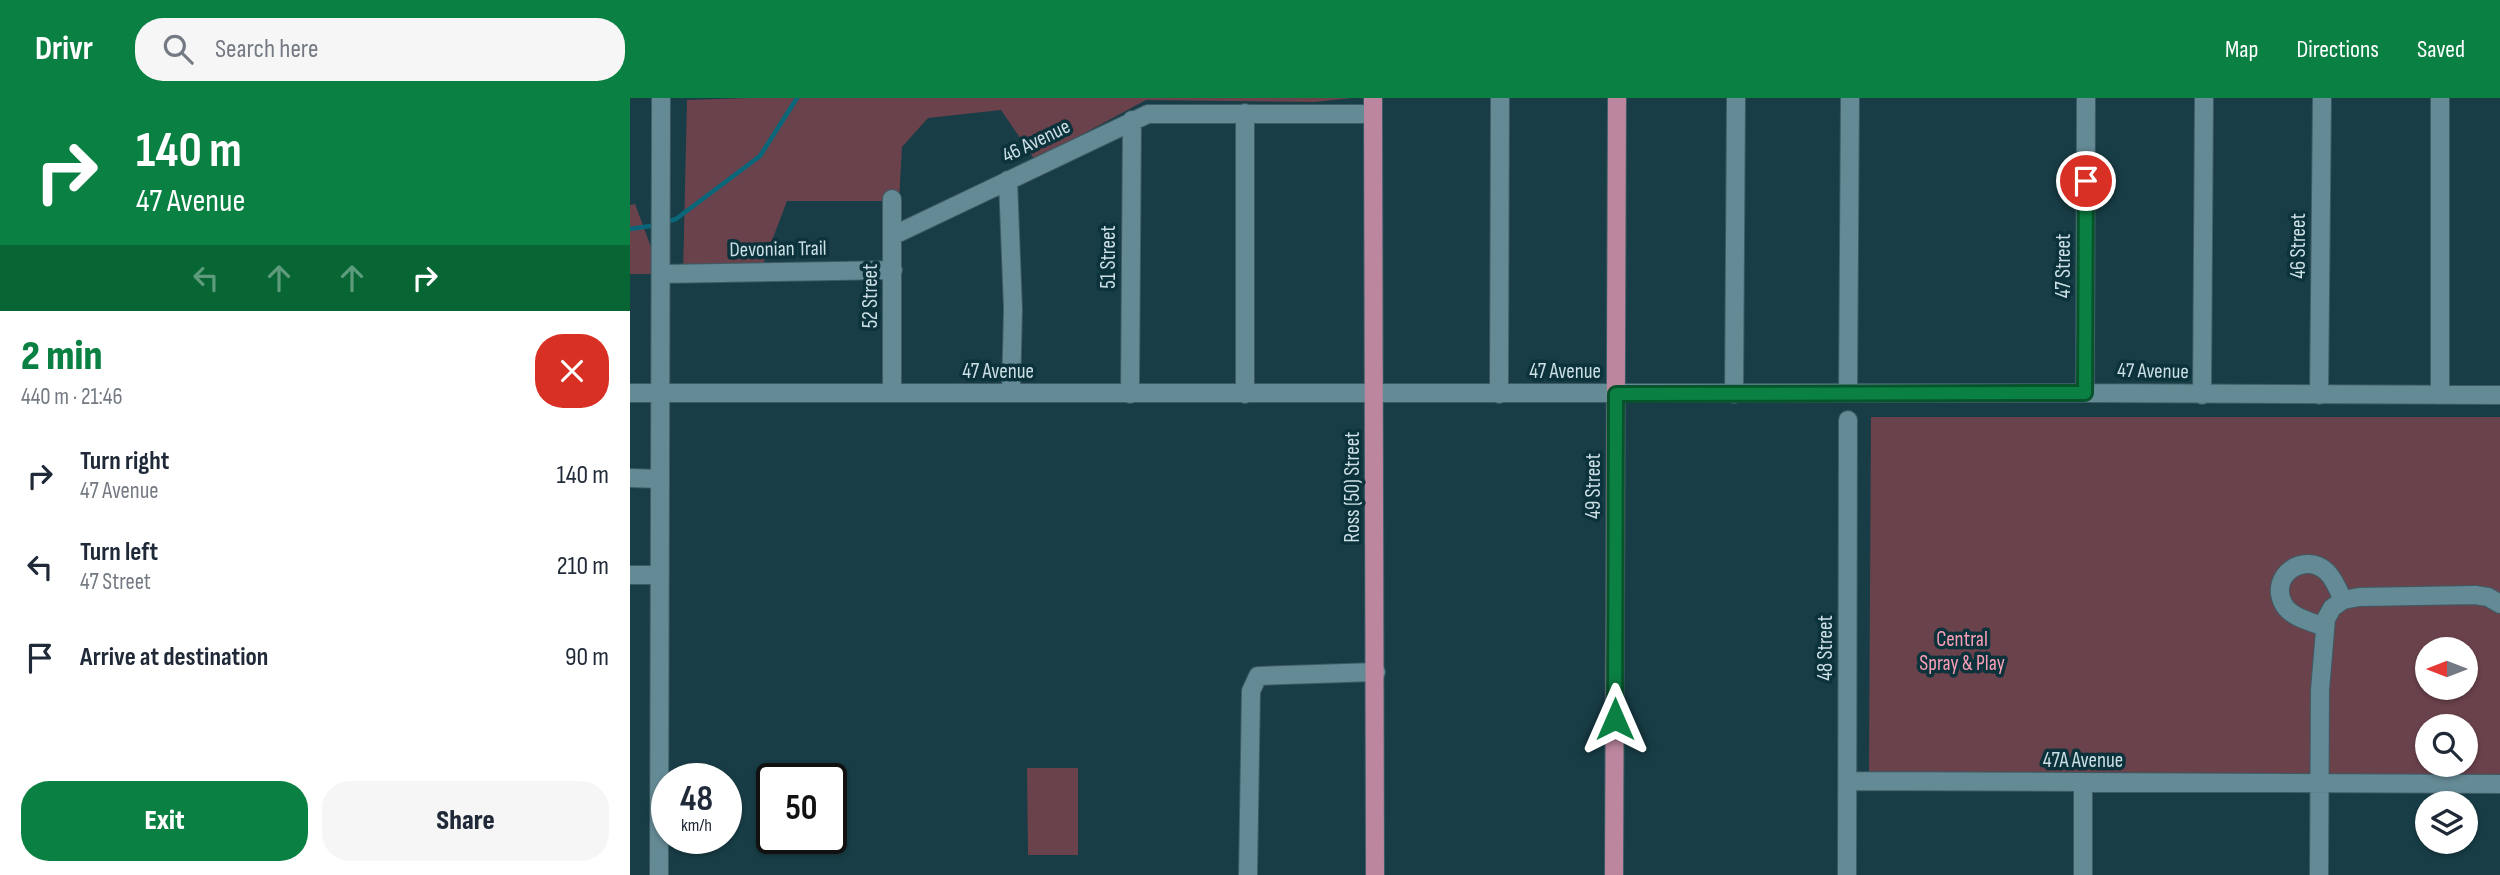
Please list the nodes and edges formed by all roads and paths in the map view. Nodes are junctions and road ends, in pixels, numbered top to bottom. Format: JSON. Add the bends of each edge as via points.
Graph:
{"nodes":[{"id":1,"x":661,"y":98,"type":"edge"},
{"id":2,"x":1500,"y":98,"type":"edge"},
{"id":3,"x":1617,"y":98,"type":"edge"},
{"id":4,"x":1735,"y":98,"type":"edge"},
{"id":5,"x":1850,"y":98,"type":"edge"},
{"id":6,"x":2086,"y":98,"type":"edge"},
{"id":7,"x":2204,"y":98,"type":"edge"},
{"id":8,"x":2322,"y":98,"type":"edge"},
{"id":9,"x":2440,"y":98,"type":"edge"},
{"id":10,"x":1373,"y":106,"type":"edge"},
{"id":11,"x":1245,"y":113,"type":"junction"},
{"id":12,"x":1132,"y":120,"type":"junction"},
{"id":13,"x":1008,"y":180,"type":"junction"},
{"id":14,"x":892,"y":199,"type":"dead end"},
{"id":15,"x":892,"y":236,"type":"junction"},
{"id":16,"x":887,"y":270,"type":"junction"},
{"id":17,"x":667,"y":273,"type":"junction"},
{"id":18,"x":630,"y":393,"type":"edge"},
{"id":19,"x":660,"y":393,"type":"junction"},
{"id":20,"x":892,"y":393,"type":"junction"},
{"id":21,"x":1011,"y":393,"type":"junction"},
{"id":22,"x":1848,"y":393,"type":"junction"},
{"id":23,"x":2085,"y":393,"type":"junction"},
{"id":24,"x":1130,"y":394,"type":"junction"},
{"id":25,"x":1245,"y":394,"type":"junction"},
{"id":26,"x":1374,"y":394,"type":"junction"},
{"id":27,"x":1499,"y":394,"type":"junction"},
{"id":28,"x":1616,"y":394,"type":"junction"},
{"id":29,"x":1734,"y":394,"type":"junction"},
{"id":30,"x":2202,"y":395,"type":"junction"},
{"id":31,"x":2319,"y":395,"type":"junction"},
{"id":32,"x":2440,"y":395,"type":"junction"},
{"id":33,"x":2500,"y":395,"type":"edge"},
{"id":34,"x":1848,"y":420,"type":"dead end"},
{"id":35,"x":630,"y":478,"type":"edge"},
{"id":36,"x":660,"y":479,"type":"junction"},
{"id":37,"x":630,"y":575,"type":"edge"},
{"id":38,"x":660,"y":575,"type":"junction"},
{"id":39,"x":2343,"y":600,"type":"junction"},
{"id":40,"x":2500,"y":604,"type":"edge"},
{"id":41,"x":2325,"y":627,"type":"junction"},
{"id":42,"x":1376,"y":672,"type":"junction"},
{"id":43,"x":1847,"y":781,"type":"junction"},
{"id":44,"x":2083,"y":783,"type":"junction"},
{"id":45,"x":2319,"y":783,"type":"junction"},
{"id":46,"x":2500,"y":784,"type":"edge"},
{"id":47,"x":659,"y":875,"type":"edge"},
{"id":48,"x":1248,"y":875,"type":"edge"},
{"id":49,"x":1375,"y":875,"type":"edge"},
{"id":50,"x":1614,"y":875,"type":"edge"},
{"id":51,"x":1847,"y":875,"type":"edge"},
{"id":52,"x":2083,"y":875,"type":"edge"},
{"id":53,"x":2319,"y":875,"type":"edge"}],
"edges":[{"from":1,"to":17,"type":"street","via":[[661,254]]},
{"from":2,"to":27,"type":"street"},
{"from":3,"to":28,"type":"main road","name":"49 Street"},
{"from":4,"to":29,"type":"street"},
{"from":5,"to":22,"type":"street"},
{"from":6,"to":23,"type":"street","name":"47 Street"},
{"from":7,"to":30,"type":"street"},
{"from":8,"to":31,"type":"street","name":"46 Street"},
{"from":9,"to":32,"type":"street"},
{"from":10,"to":11,"type":"street","name":"46 Avenue"},
{"from":10,"to":26,"type":"main road","name":"Ross (50) Street"},
{"from":11,"to":12,"type":"street","name":"46 Avenue","via":[[1158,113]]},
{"from":11,"to":25,"type":"street"},
{"from":12,"to":13,"type":"street","name":"46 Avenue"},
{"from":12,"to":24,"type":"street","name":"51 Street"},
{"from":13,"to":15,"type":"street","name":"46 Avenue"},
{"from":13,"to":21,"type":"street"},
{"from":14,"to":15,"type":"street","name":"52 Street"},
{"from":15,"to":16,"type":"street","name":"52 Street"},
{"from":16,"to":17,"type":"street","name":"Devonian Trail"},
{"from":16,"to":20,"type":"street","name":"52 Street"},
{"from":17,"to":19,"type":"street"},
{"from":18,"to":19,"type":"street","name":"47 Avenue"},
{"from":19,"to":20,"type":"street","name":"47 Avenue"},
{"from":19,"to":36,"type":"street"},
{"from":20,"to":21,"type":"street","name":"47 Avenue"},
{"from":21,"to":24,"type":"street","name":"47 Avenue"},
{"from":22,"to":23,"type":"street","name":"47 Avenue"},
{"from":22,"to":29,"type":"street","name":"47 Avenue"},
{"from":23,"to":30,"type":"street","name":"47 Avenue"},
{"from":24,"to":25,"type":"street","name":"47 Avenue"},
{"from":25,"to":26,"type":"street","name":"47 Avenue"},
{"from":26,"to":27,"type":"street","name":"47 Avenue"},
{"from":26,"to":42,"type":"main road","name":"Ross (50) Street"},
{"from":27,"to":28,"type":"street","name":"47 Avenue"},
{"from":28,"to":29,"type":"street","name":"47 Avenue"},
{"from":28,"to":50,"type":"main road","name":"49 Street"},
{"from":30,"to":31,"type":"street","name":"47 Avenue"},
{"from":31,"to":32,"type":"street","name":"47 Avenue"},
{"from":32,"to":33,"type":"street","name":"47 Avenue"},
{"from":34,"to":43,"type":"street","name":"48 Street"},
{"from":35,"to":36,"type":"street"},
{"from":36,"to":38,"type":"street"},
{"from":37,"to":38,"type":"street"},
{"from":38,"to":47,"type":"street"},
{"from":39,"to":40,"type":"street","via":[[2475,595]]},
{"from":39,"to":41,"type":"street","via":[[2332,608]]},
{"from":39,"to":41,"type":"street","via":[[2326,570],[2309,564],[2285,573],[2280,585],[2283,603],[2292,613]]},
{"from":41,"to":45,"type":"street"},
{"from":42,"to":48,"type":"street","via":[[1258,676],[1251,691]]},
{"from":42,"to":49,"type":"main road","name":"Ross (50) Street"},
{"from":43,"to":44,"type":"street","name":"47A Avenue"},
{"from":43,"to":51,"type":"street","name":"48 Street"},
{"from":44,"to":45,"type":"street","name":"47A Avenue"},
{"from":44,"to":52,"type":"street"},
{"from":45,"to":46,"type":"street","name":"47A Avenue"},
{"from":45,"to":53,"type":"street"}]}
